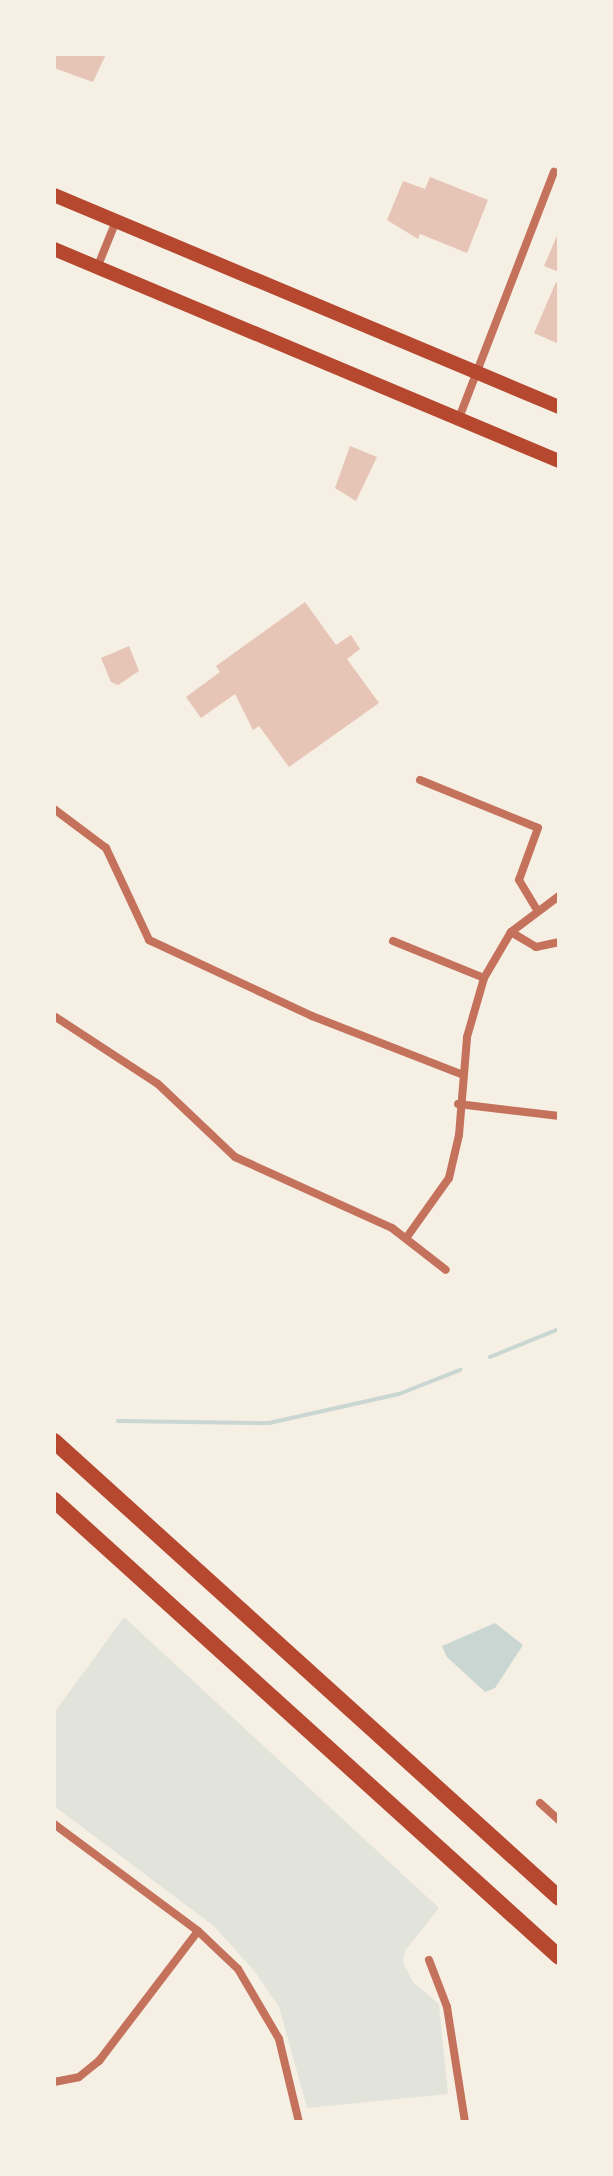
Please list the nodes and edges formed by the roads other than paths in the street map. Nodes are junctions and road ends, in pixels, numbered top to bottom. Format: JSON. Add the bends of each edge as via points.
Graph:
{"nodes":[{"id":1,"x":554,"y":172,"type":"dead end"},
{"id":2,"x":54,"y":195,"type":"edge"},
{"id":3,"x":116,"y":221,"type":"junction"},
{"id":4,"x":54,"y":249,"type":"edge"},
{"id":5,"x":97,"y":268,"type":"junction"},
{"id":6,"x":476,"y":371,"type":"junction"},
{"id":7,"x":559,"y":407,"type":"edge"},
{"id":8,"x":459,"y":418,"type":"junction"},
{"id":9,"x":559,"y":461,"type":"edge"},
{"id":10,"x":420,"y":780,"type":"dead end"},
{"id":11,"x":54,"y":809,"type":"edge"},
{"id":12,"x":559,"y":896,"type":"edge"},
{"id":13,"x":536,"y":908,"type":"junction"},
{"id":14,"x":511,"y":932,"type":"junction"},
{"id":15,"x":393,"y":941,"type":"dead end"},
{"id":16,"x":559,"y":942,"type":"edge"},
{"id":17,"x":484,"y":978,"type":"junction"},
{"id":18,"x":54,"y":1016,"type":"edge"},
{"id":19,"x":461,"y":1074,"type":"junction"},
{"id":20,"x":458,"y":1104,"type":"junction"},
{"id":21,"x":559,"y":1116,"type":"edge"},
{"id":22,"x":407,"y":1237,"type":"junction"},
{"id":23,"x":446,"y":1270,"type":"dead end"},
{"id":24,"x":54,"y":1441,"type":"edge"},
{"id":25,"x":54,"y":1500,"type":"edge"},
{"id":26,"x":540,"y":1803,"type":"dead end"},
{"id":27,"x":559,"y":1820,"type":"edge"},
{"id":28,"x":54,"y":1824,"type":"edge"},
{"id":29,"x":559,"y":1898,"type":"edge"},
{"id":30,"x":198,"y":1931,"type":"junction"},
{"id":31,"x":559,"y":1957,"type":"edge"},
{"id":32,"x":429,"y":1960,"type":"dead end"},
{"id":33,"x":54,"y":2082,"type":"edge"},
{"id":34,"x":299,"y":2122,"type":"edge"},
{"id":35,"x":465,"y":2122,"type":"edge"}],
"edges":[{"from":1,"to":6,"type":"street"},
{"from":2,"to":3,"type":"main road"},
{"from":3,"to":5,"type":"street"},
{"from":3,"to":6,"type":"main road"},
{"from":4,"to":5,"type":"main road"},
{"from":5,"to":8,"type":"main road"},
{"from":6,"to":7,"type":"main road"},
{"from":6,"to":8,"type":"street"},
{"from":8,"to":9,"type":"main road"},
{"from":10,"to":13,"type":"street","via":[[538,828],[519,880]]},
{"from":11,"to":19,"type":"street","via":[[106,848],[149,940],[337,1027]]},
{"from":12,"to":13,"type":"street"},
{"from":13,"to":14,"type":"street"},
{"from":14,"to":16,"type":"street","via":[[536,947]]},
{"from":14,"to":17,"type":"street"},
{"from":15,"to":17,"type":"street"},
{"from":17,"to":19,"type":"street"},
{"from":18,"to":22,"type":"street","via":[[147,1075],[235,1157]]},
{"from":19,"to":20,"type":"street"},
{"from":20,"to":21,"type":"street"},
{"from":20,"to":22,"type":"street","via":[[459,1135],[449,1178]]},
{"from":22,"to":23,"type":"street"},
{"from":24,"to":29,"type":"highway"},
{"from":25,"to":31,"type":"highway"},
{"from":26,"to":27,"type":"street"},
{"from":28,"to":30,"type":"street"},
{"from":30,"to":33,"type":"street","via":[[99,2061],[79,2077]]},
{"from":30,"to":34,"type":"street","via":[[238,1969],[267,2013],[289,2068]]},
{"from":32,"to":35,"type":"street","via":[[447,2007]]}]}
